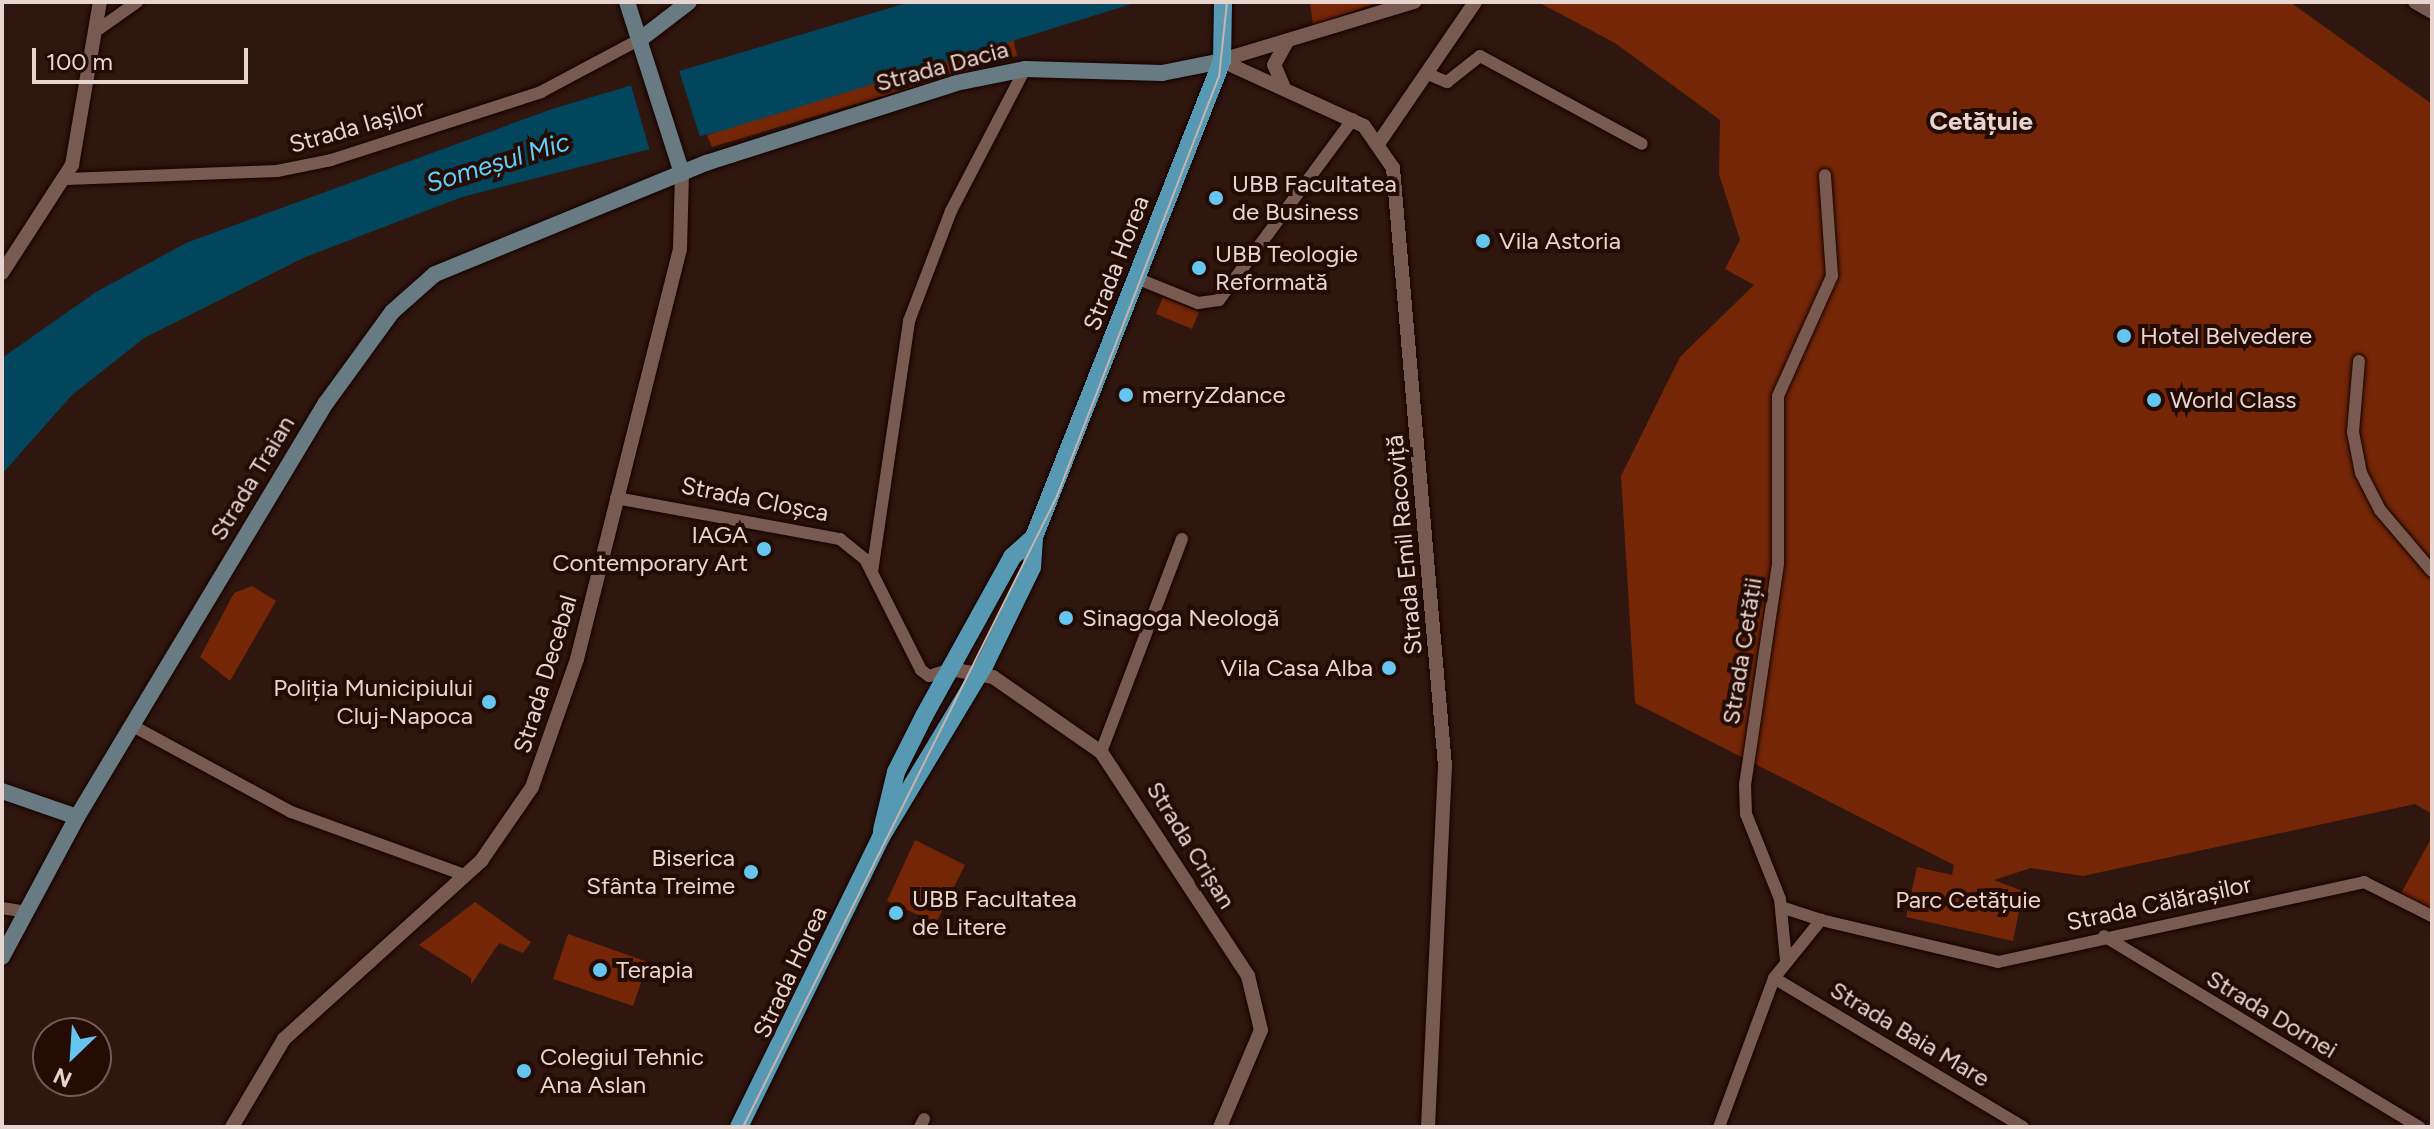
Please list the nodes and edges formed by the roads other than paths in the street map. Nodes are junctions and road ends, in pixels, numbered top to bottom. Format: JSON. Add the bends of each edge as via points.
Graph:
{"nodes":[{"id":1,"x":100,"y":2,"type":"edge"},
{"id":2,"x":137,"y":2,"type":"edge"},
{"id":3,"x":627,"y":2,"type":"edge"},
{"id":4,"x":689,"y":2,"type":"edge"},
{"id":5,"x":1223,"y":2,"type":"edge"},
{"id":6,"x":1414,"y":2,"type":"edge"},
{"id":7,"x":1475,"y":2,"type":"edge"},
{"id":8,"x":2415,"y":2,"type":"edge"},
{"id":9,"x":2432,"y":12,"type":"edge"},
{"id":10,"x":99,"y":29,"type":"junction"},
{"id":11,"x":642,"y":38,"type":"junction"},
{"id":12,"x":1288,"y":42,"type":"junction"},
{"id":13,"x":1222,"y":61,"type":"junction"},
{"id":14,"x":1025,"y":69,"type":"junction"},
{"id":15,"x":1428,"y":74,"type":"junction"},
{"id":16,"x":1284,"y":88,"type":"junction"},
{"id":17,"x":1353,"y":119,"type":"junction"},
{"id":18,"x":1380,"y":141,"type":"junction"},
{"id":19,"x":1642,"y":144,"type":"dead end"},
{"id":20,"x":682,"y":173,"type":"junction"},
{"id":21,"x":1825,"y":175,"type":"dead end"},
{"id":22,"x":67,"y":179,"type":"junction"},
{"id":23,"x":2,"y":273,"type":"edge"},
{"id":24,"x":1136,"y":278,"type":"junction"},
{"id":25,"x":2359,"y":361,"type":"dead end"},
{"id":26,"x":616,"y":498,"type":"junction"},
{"id":27,"x":1034,"y":537,"type":"junction"},
{"id":28,"x":1182,"y":539,"type":"dead end"},
{"id":29,"x":2432,"y":571,"type":"edge"},
{"id":30,"x":872,"y":572,"type":"junction"},
{"id":31,"x":951,"y":669,"type":"junction"},
{"id":32,"x":981,"y":671,"type":"junction"},
{"id":33,"x":131,"y":725,"type":"junction"},
{"id":34,"x":1101,"y":752,"type":"junction"},
{"id":35,"x":2,"y":791,"type":"edge"},
{"id":36,"x":77,"y":817,"type":"junction"},
{"id":37,"x":881,"y":837,"type":"junction"},
{"id":38,"x":464,"y":875,"type":"junction"},
{"id":39,"x":1781,"y":907,"type":"junction"},
{"id":40,"x":2,"y":908,"type":"edge"},
{"id":41,"x":26,"y":912,"type":"junction"},
{"id":42,"x":2432,"y":916,"type":"edge"},
{"id":43,"x":1821,"y":920,"type":"junction"},
{"id":44,"x":2104,"y":936,"type":"junction"},
{"id":45,"x":2,"y":957,"type":"edge"},
{"id":46,"x":1786,"y":960,"type":"junction"},
{"id":47,"x":1774,"y":978,"type":"junction"},
{"id":48,"x":232,"y":1127,"type":"edge"},
{"id":49,"x":739,"y":1127,"type":"edge"},
{"id":50,"x":1220,"y":1127,"type":"edge"},
{"id":51,"x":1428,"y":1127,"type":"edge"},
{"id":52,"x":1719,"y":1127,"type":"edge"},
{"id":53,"x":2023,"y":1127,"type":"edge"},
{"id":54,"x":2420,"y":1127,"type":"edge"}],
"edges":[{"from":1,"to":10,"type":"street"},
{"from":2,"to":10,"type":"street"},
{"from":3,"to":11,"type":"main road"},
{"from":4,"to":11,"type":"main road"},
{"from":5,"to":13,"type":"main road","name":"Strada Horea"},
{"from":6,"to":12,"type":"street"},
{"from":7,"to":15,"type":"street"},
{"from":8,"to":9,"type":"street"},
{"from":10,"to":22,"type":"street"},
{"from":11,"to":20,"type":"main road"},
{"from":11,"to":22,"type":"street","name":"Strada Iașilor","via":[[541,92],[331,160],[277,171]]},
{"from":12,"to":13,"type":"street"},
{"from":12,"to":16,"type":"street","via":[[1274,65]]},
{"from":13,"to":14,"type":"main road","name":"Strada Dacia","via":[[1162,73]]},
{"from":13,"to":16,"type":"street"},
{"from":13,"to":24,"type":"main road","name":"Strada Horea"},
{"from":14,"to":20,"type":"main road","name":"Strada Dacia","via":[[956,83]]},
{"from":14,"to":30,"type":"street","via":[[951,211],[909,321]]},
{"from":15,"to":18,"type":"street"},
{"from":15,"to":19,"type":"street","via":[[1447,82],[1480,56]]},
{"from":16,"to":17,"type":"street"},
{"from":17,"to":18,"type":"street"},
{"from":17,"to":24,"type":"street","via":[[1219,300],[1198,303]]},
{"from":18,"to":51,"type":"street","name":"Strada Emil Racoviță","via":[[1397,196],[1445,766]]},
{"from":20,"to":26,"type":"street","name":"Strada Decebal","via":[[680,249]]},
{"from":20,"to":33,"type":"main road","name":"Strada Traian","via":[[471,256],[435,274],[392,312],[326,403]]},
{"from":21,"to":39,"type":"street","name":"Strada Cetății","via":[[1832,276],[1778,396],[1778,563],[1745,785],[1746,814]]},
{"from":22,"to":23,"type":"street"},
{"from":24,"to":27,"type":"main road","name":"Strada Horea"},
{"from":25,"to":29,"type":"street","via":[[2353,432],[2361,473],[2380,510]]},
{"from":26,"to":30,"type":"street","name":"Strada Cloșca","via":[[821,532],[854,547]]},
{"from":26,"to":38,"type":"street","name":"Strada Decebal","via":[[577,659],[544,758],[502,837]]},
{"from":27,"to":31,"type":"main road","name":"Strada Horea","via":[[1012,557]]},
{"from":27,"to":32,"type":"main road","name":"Strada Horea","via":[[1032,567]]},
{"from":28,"to":34,"type":"street"},
{"from":30,"to":31,"type":"street","name":"Strada Cloșca","via":[[921,670],[929,676]]},
{"from":31,"to":32,"type":"street"},
{"from":31,"to":37,"type":"main road","name":"Strada Horea","via":[[896,772]]},
{"from":32,"to":34,"type":"street","name":"Strada Crișan"},
{"from":32,"to":37,"type":"main road","name":"Strada Horea"},
{"from":33,"to":36,"type":"main road","name":"Strada Traian"},
{"from":33,"to":38,"type":"street","via":[[291,812]]},
{"from":34,"to":50,"type":"street","name":"Strada Crișan","via":[[1256,993],[1261,1030]]},
{"from":35,"to":36,"type":"main road"},
{"from":36,"to":41,"type":"main road","name":"Strada Traian"},
{"from":37,"to":49,"type":"main road","name":"Strada Horea"},
{"from":38,"to":48,"type":"street","name":"Strada Decebal","via":[[301,1020]]},
{"from":39,"to":43,"type":"street","name":"Strada Călărașilor"},
{"from":39,"to":46,"type":"street","name":"Strada Cetății"},
{"from":40,"to":41,"type":"street"},
{"from":41,"to":45,"type":"main road","name":"Strada Traian"},
{"from":42,"to":44,"type":"street","name":"Strada Călărașilor","via":[[2374,884]]},
{"from":43,"to":44,"type":"street","name":"Strada Călărașilor","via":[[1978,962]]},
{"from":43,"to":46,"type":"street"},
{"from":44,"to":54,"type":"street","name":"Strada Dornei"},
{"from":46,"to":47,"type":"street"},
{"from":47,"to":52,"type":"street"},
{"from":47,"to":53,"type":"street","name":"Strada Baia Mare"}]}
